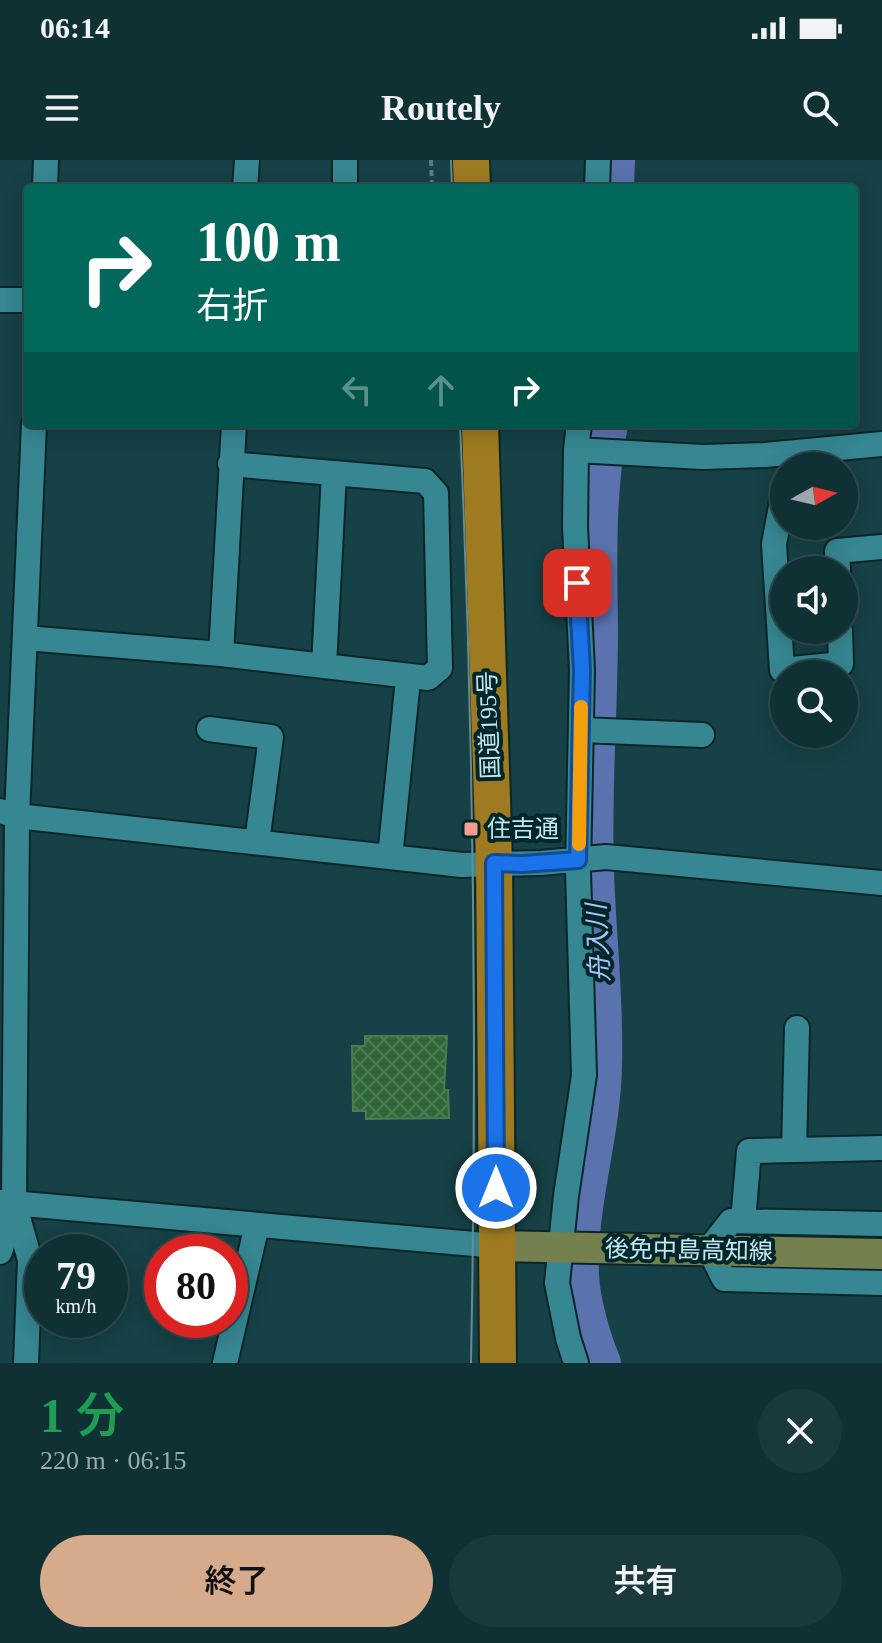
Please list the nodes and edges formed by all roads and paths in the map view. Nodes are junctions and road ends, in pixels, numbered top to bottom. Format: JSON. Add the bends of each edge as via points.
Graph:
{"nodes":[{"id":1,"x":46,"y":160,"type":"edge"},
{"id":2,"x":247,"y":160,"type":"edge"},
{"id":3,"x":345,"y":160,"type":"edge"},
{"id":4,"x":431,"y":160,"type":"edge"},
{"id":5,"x":471,"y":160,"type":"edge"},
{"id":6,"x":598,"y":160,"type":"edge"},
{"id":7,"x":45,"y":184,"type":"edge"},
{"id":8,"x":245,"y":184,"type":"edge"},
{"id":9,"x":345,"y":184,"type":"edge"},
{"id":10,"x":432,"y":184,"type":"edge"},
{"id":11,"x":472,"y":184,"type":"edge"},
{"id":12,"x":597,"y":184,"type":"edge"},
{"id":13,"x":0,"y":300,"type":"edge"},
{"id":14,"x":24,"y":300,"type":"edge"},
{"id":15,"x":34,"y":428,"type":"edge"},
{"id":16,"x":234,"y":428,"type":"edge"},
{"id":17,"x":480,"y":428,"type":"edge"},
{"id":18,"x":579,"y":428,"type":"edge"},
{"id":19,"x":882,"y":444,"type":"edge"},
{"id":20,"x":580,"y":451,"type":"junction"},
{"id":21,"x":833,"y":452,"type":"edge"},
{"id":22,"x":770,"y":459,"type":"edge"},
{"id":23,"x":230,"y":464,"type":"junction"},
{"id":24,"x":334,"y":473,"type":"junction"},
{"id":25,"x":882,"y":547,"type":"edge"},
{"id":26,"x":837,"y":556,"type":"edge"},
{"id":27,"x":780,"y":644,"type":"edge"},
{"id":28,"x":840,"y":644,"type":"edge"},
{"id":29,"x":16,"y":648,"type":"edge"},
{"id":30,"x":221,"y":654,"type":"junction"},
{"id":31,"x":324,"y":666,"type":"junction"},
{"id":32,"x":407,"y":689,"type":"dead end"},
{"id":33,"x":209,"y":729,"type":"dead end"},
{"id":34,"x":581,"y":730,"type":"junction"},
{"id":35,"x":702,"y":735,"type":"dead end"},
{"id":36,"x":9,"y":814,"type":"edge"},
{"id":37,"x":257,"y":842,"type":"junction"},
{"id":38,"x":390,"y":857,"type":"junction"},
{"id":39,"x":590,"y":859,"type":"junction"},
{"id":40,"x":494,"y":863,"type":"junction"},
{"id":41,"x":882,"y":883,"type":"edge"},
{"id":42,"x":797,"y":1028,"type":"dead end"},
{"id":43,"x":882,"y":1148,"type":"edge"},
{"id":44,"x":794,"y":1150,"type":"junction"},
{"id":45,"x":7,"y":1203,"type":"edge"},
{"id":46,"x":743,"y":1221,"type":"junction"},
{"id":47,"x":882,"y":1224,"type":"edge"},
{"id":48,"x":257,"y":1225,"type":"junction"},
{"id":49,"x":497,"y":1246,"type":"junction"},
{"id":50,"x":575,"y":1248,"type":"junction"},
{"id":51,"x":709,"y":1249,"type":"junction"},
{"id":52,"x":0,"y":1252,"type":"edge"},
{"id":53,"x":882,"y":1254,"type":"edge"},
{"id":54,"x":882,"y":1283,"type":"edge"},
{"id":55,"x":26,"y":1363,"type":"edge"},
{"id":56,"x":225,"y":1363,"type":"edge"},
{"id":57,"x":498,"y":1363,"type":"edge"},
{"id":58,"x":576,"y":1363,"type":"edge"}],
"edges":[{"from":1,"to":7,"type":"street"},
{"from":2,"to":8,"type":"street"},
{"from":3,"to":9,"type":"street"},
{"from":4,"to":10,"type":"path"},
{"from":5,"to":11,"type":"highway"},
{"from":6,"to":12,"type":"street"},
{"from":13,"to":14,"type":"street"},
{"from":15,"to":29,"type":"street"},
{"from":16,"to":23,"type":"street"},
{"from":17,"to":40,"type":"highway","name":"国道195号"},
{"from":18,"to":20,"type":"street"},
{"from":19,"to":21,"type":"street"},
{"from":20,"to":22,"type":"street"},
{"from":20,"to":34,"type":"street","via":[[575,526]]},
{"from":23,"to":24,"type":"street"},
{"from":23,"to":30,"type":"street"},
{"from":24,"to":31,"type":"street"},
{"from":24,"to":31,"type":"street","via":[[425,481],[436,493],[440,668],[428,678]]},
{"from":25,"to":26,"type":"street","via":[[837,551]]},
{"from":27,"to":28,"type":"street","via":[[782,670],[841,664]]},
{"from":29,"to":30,"type":"street"},
{"from":29,"to":36,"type":"street"},
{"from":30,"to":31,"type":"street"},
{"from":32,"to":38,"type":"street"},
{"from":33,"to":37,"type":"street","via":[[271,737]]},
{"from":34,"to":35,"type":"street"},
{"from":34,"to":39,"type":"street"},
{"from":36,"to":37,"type":"street"},
{"from":36,"to":45,"type":"street"},
{"from":37,"to":38,"type":"street"},
{"from":38,"to":40,"type":"street"},
{"from":39,"to":40,"type":"street"},
{"from":39,"to":41,"type":"street"},
{"from":39,"to":50,"type":"street","via":[[584,1075],[566,1196]]},
{"from":40,"to":49,"type":"highway","name":"国道195号"},
{"from":42,"to":44,"type":"street"},
{"from":43,"to":44,"type":"street"},
{"from":44,"to":46,"type":"street","via":[[749,1151]]},
{"from":45,"to":48,"type":"street"},
{"from":45,"to":52,"type":"street"},
{"from":45,"to":55,"type":"street","via":[[30,1260]]},
{"from":46,"to":47,"type":"street"},
{"from":46,"to":51,"type":"street","via":[[731,1221]]},
{"from":48,"to":49,"type":"street"},
{"from":48,"to":56,"type":"street"},
{"from":49,"to":50,"type":"main road","name":"後免中島高知線"},
{"from":49,"to":57,"type":"highway","name":"国道195号"},
{"from":50,"to":51,"type":"main road","name":"後免中島高知線"},
{"from":50,"to":58,"type":"street","via":[[557,1283]]},
{"from":51,"to":53,"type":"main road","name":"後免中島高知線"},
{"from":51,"to":54,"type":"street","via":[[724,1279]]}]}
